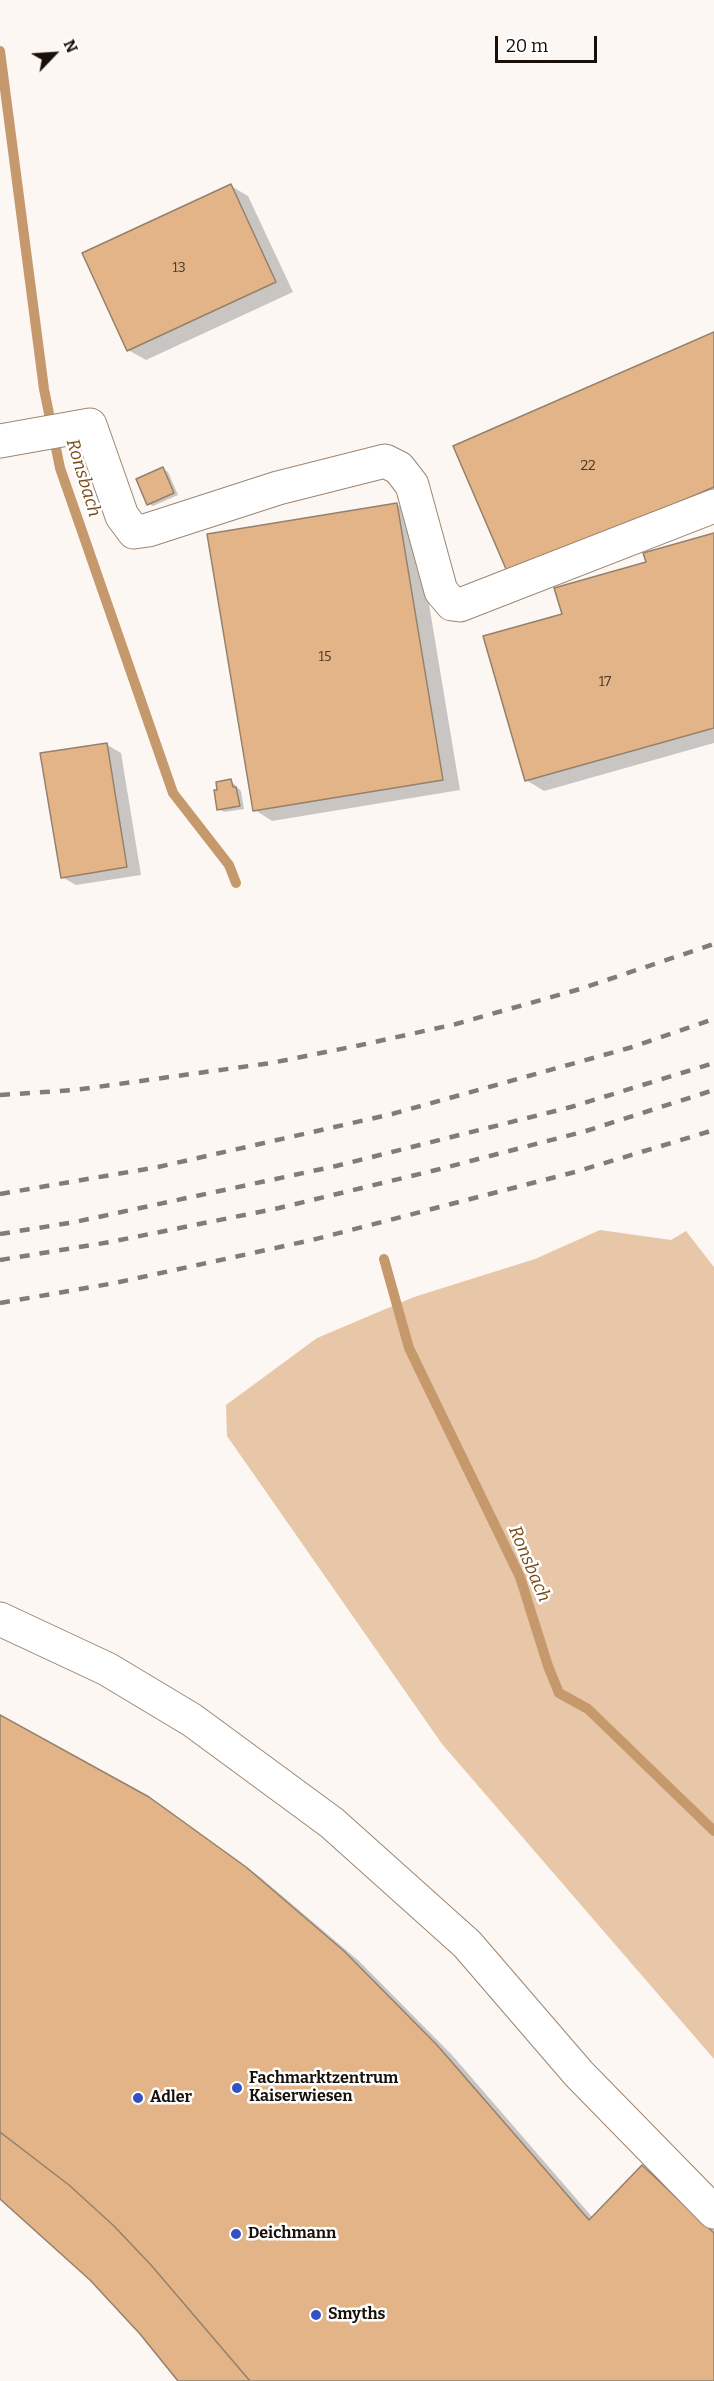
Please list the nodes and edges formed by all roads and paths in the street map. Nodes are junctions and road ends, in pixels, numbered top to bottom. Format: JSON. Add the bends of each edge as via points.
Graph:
{"nodes":[{"id":1,"x":0,"y":441,"type":"edge"},
{"id":2,"x":714,"y":506,"type":"edge"},
{"id":3,"x":0,"y":1619,"type":"edge"},
{"id":4,"x":714,"y":2212,"type":"edge"}],
"edges":[{"from":1,"to":2,"type":"street","via":[[90,425],[122,516],[134,532],[278,488],[385,461],[399,468],[412,485],[441,591],[452,604],[460,605]]},
{"from":3,"to":4,"type":"street","via":[[107,1669],[192,1720],[332,1823],[467,1944],[579,2074]]}]}
